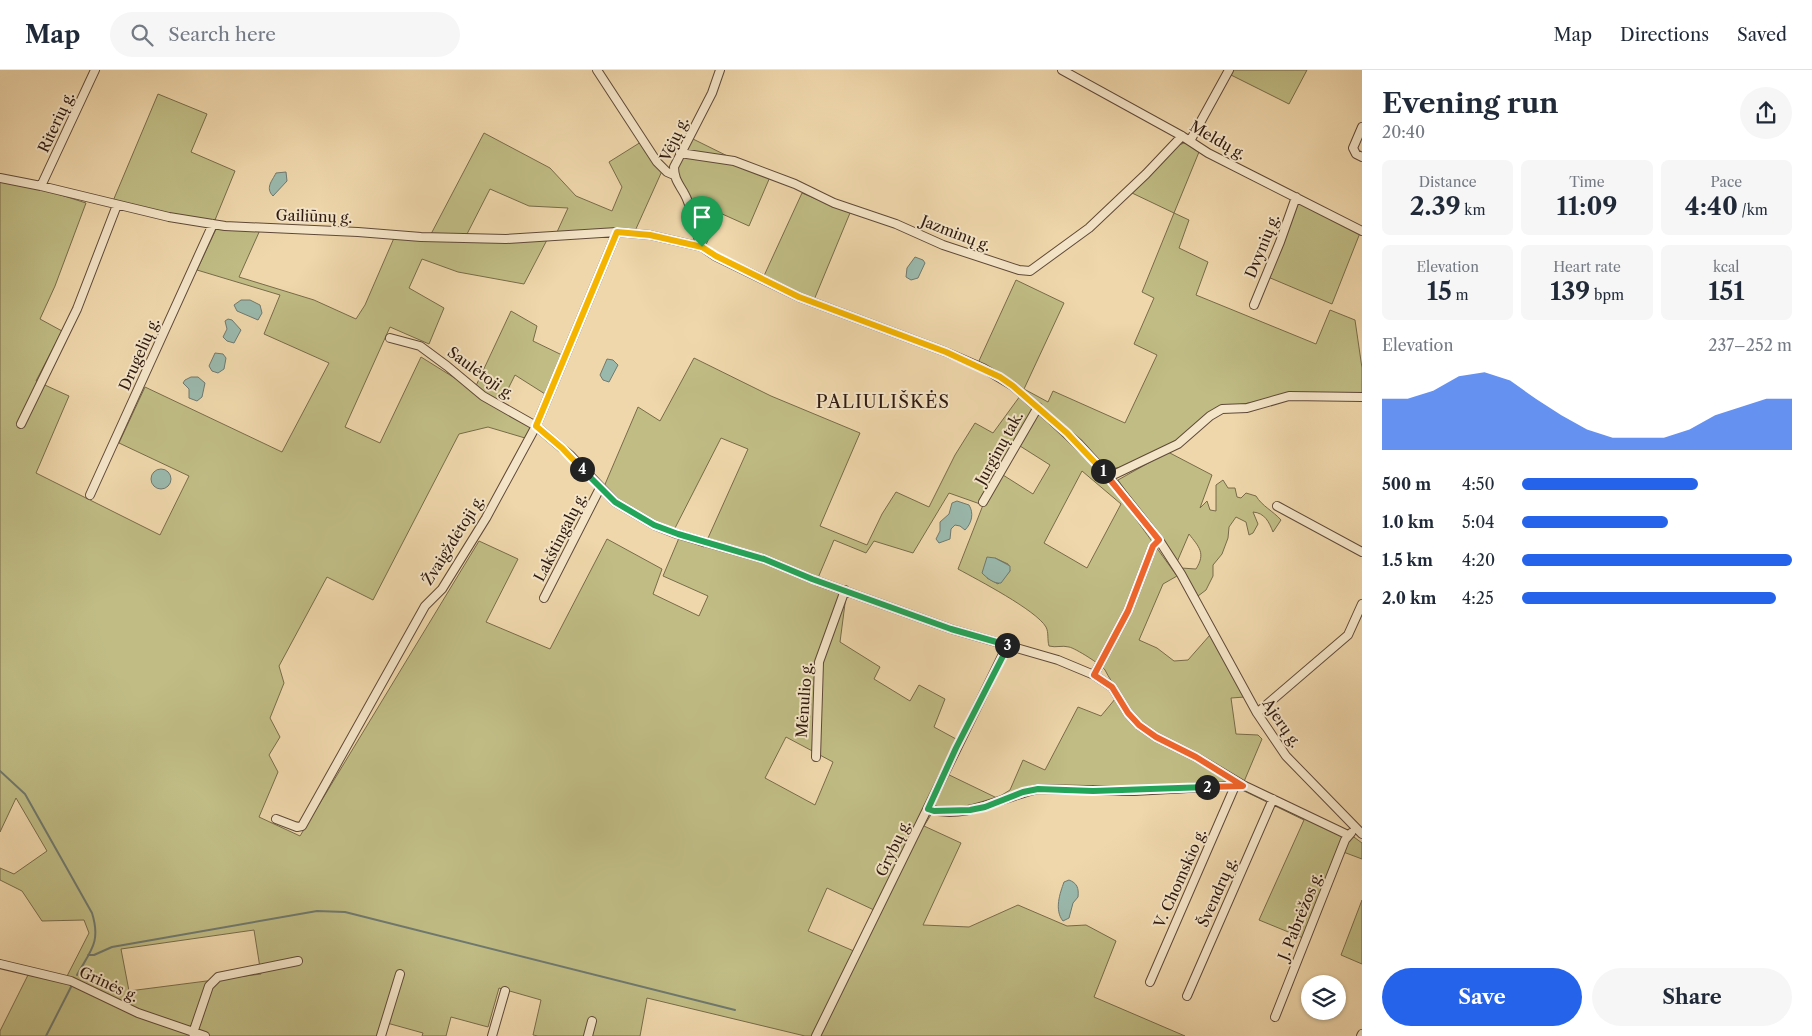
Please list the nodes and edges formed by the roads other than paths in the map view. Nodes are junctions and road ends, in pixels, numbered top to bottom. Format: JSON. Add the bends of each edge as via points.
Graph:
{"nodes":[{"id":1,"x":95,"y":70,"type":"edge"},
{"id":2,"x":597,"y":70,"type":"edge"},
{"id":3,"x":720,"y":70,"type":"edge"},
{"id":4,"x":1064,"y":70,"type":"edge"},
{"id":5,"x":1228,"y":70,"type":"edge"},
{"id":6,"x":1362,"y":127,"type":"edge"},
{"id":7,"x":1182,"y":136,"type":"junction"},
{"id":8,"x":1190,"y":141,"type":"junction"},
{"id":9,"x":680,"y":153,"type":"junction"},
{"id":10,"x":1362,"y":157,"type":"edge"},
{"id":11,"x":674,"y":174,"type":"junction"},
{"id":12,"x":0,"y":178,"type":"edge"},
{"id":13,"x":41,"y":186,"type":"junction"},
{"id":14,"x":1296,"y":197,"type":"junction"},
{"id":15,"x":116,"y":205,"type":"junction"},
{"id":16,"x":213,"y":224,"type":"junction"},
{"id":17,"x":1362,"y":230,"type":"edge"},
{"id":18,"x":617,"y":232,"type":"junction"},
{"id":19,"x":702,"y":247,"type":"junction"},
{"id":20,"x":1254,"y":305,"type":"dead end"},
{"id":21,"x":390,"y":338,"type":"dead end"},
{"id":22,"x":1362,"y":397,"type":"edge"},
{"id":23,"x":1038,"y":407,"type":"junction"},
{"id":24,"x":21,"y":424,"type":"dead end"},
{"id":25,"x":536,"y":426,"type":"junction"},
{"id":26,"x":1109,"y":477,"type":"junction"},
{"id":27,"x":600,"y":488,"type":"junction"},
{"id":28,"x":90,"y":495,"type":"dead end"},
{"id":29,"x":983,"y":502,"type":"dead end"},
{"id":30,"x":1277,"y":506,"type":"dead end"},
{"id":31,"x":1159,"y":540,"type":"junction"},
{"id":32,"x":1362,"y":552,"type":"edge"},
{"id":33,"x":845,"y":590,"type":"junction"},
{"id":34,"x":544,"y":598,"type":"dead end"},
{"id":35,"x":1362,"y":604,"type":"edge"},
{"id":36,"x":1007,"y":646,"type":"junction"},
{"id":37,"x":1094,"y":675,"type":"junction"},
{"id":38,"x":1257,"y":713,"type":"junction"},
{"id":39,"x":816,"y":757,"type":"dead end"},
{"id":40,"x":1239,"y":786,"type":"junction"},
{"id":41,"x":1273,"y":800,"type":"junction"},
{"id":42,"x":928,"y":809,"type":"junction"},
{"id":43,"x":276,"y":819,"type":"dead end"},
{"id":44,"x":1359,"y":831,"type":"edge"},
{"id":45,"x":1348,"y":835,"type":"junction"},
{"id":46,"x":298,"y":960,"type":"dead end"},
{"id":47,"x":0,"y":964,"type":"edge"},
{"id":48,"x":400,"y":974,"type":"dead end"},
{"id":49,"x":1150,"y":982,"type":"dead end"},
{"id":50,"x":505,"y":991,"type":"dead end"},
{"id":51,"x":1187,"y":996,"type":"dead end"},
{"id":52,"x":1275,"y":1017,"type":"dead end"},
{"id":53,"x":592,"y":1022,"type":"dead end"},
{"id":54,"x":193,"y":1032,"type":"junction"},
{"id":55,"x":205,"y":1036,"type":"edge"},
{"id":56,"x":381,"y":1036,"type":"edge"},
{"id":57,"x":492,"y":1036,"type":"edge"},
{"id":58,"x":588,"y":1036,"type":"edge"},
{"id":59,"x":816,"y":1036,"type":"edge"}],
"edges":[{"from":1,"to":13,"type":"street","name":"Riterių g."},
{"from":2,"to":11,"type":"street","via":[[657,162]]},
{"from":3,"to":9,"type":"street","name":"Vėjų g.","via":[[712,93]]},
{"from":4,"to":7,"type":"street","name":"Meldų g."},
{"from":5,"to":8,"type":"street"},
{"from":6,"to":10,"type":"street","via":[[1353,148]]},
{"from":7,"to":8,"type":"street","name":"Meldų g."},
{"from":7,"to":9,"type":"street","name":"Jazminų g.","via":[[1089,228],[1030,271],[943,245],[734,161]]},
{"from":8,"to":14,"type":"street","name":"Meldų g."},
{"from":9,"to":11,"type":"street","name":"Vėjų g."},
{"from":11,"to":19,"type":"street","name":"Vėjų g.","via":[[690,205]]},
{"from":12,"to":13,"type":"street","name":"Gailiūnų g."},
{"from":13,"to":15,"type":"street","name":"Gailiūnų g."},
{"from":14,"to":17,"type":"street","name":"Meldų g."},
{"from":14,"to":20,"type":"street","name":"Dvynių g."},
{"from":15,"to":16,"type":"street","name":"Gailiūnų g."},
{"from":15,"to":24,"type":"street","via":[[77,309]]},
{"from":16,"to":18,"type":"street","name":"Gailiūnų g.","via":[[421,237],[498,238]]},
{"from":16,"to":28,"type":"street","name":"Drugelių g."},
{"from":18,"to":19,"type":"street","name":"Gailiūnų g.","via":[[650,235]]},
{"from":18,"to":25,"type":"street","name":"Žvaigždėtoji g."},
{"from":19,"to":23,"type":"street","name":"Gailiūnų g.","via":[[799,297],[983,368],[1013,386]]},
{"from":21,"to":25,"type":"street","name":"Saulėtoji g.","via":[[420,346],[483,396]]},
{"from":22,"to":26,"type":"street","via":[[1289,396],[1247,408],[1222,409],[1178,444]]},
{"from":23,"to":26,"type":"street","name":"Ajerų g."},
{"from":23,"to":29,"type":"street","name":"Jurginų tak."},
{"from":25,"to":27,"type":"street","name":"Saulėtoji g.","via":[[570,455]]},
{"from":25,"to":43,"type":"street","name":"Žvaigždėtoji g.","via":[[486,518],[442,589],[425,606],[302,826]]},
{"from":26,"to":31,"type":"street","name":"Ajerų g."},
{"from":27,"to":33,"type":"street","name":"Saulėtoji g.","via":[[654,525],[764,559]]},
{"from":27,"to":34,"type":"street","name":"Lakštingalų g."},
{"from":30,"to":32,"type":"street"},
{"from":31,"to":37,"type":"street","via":[[1153,546],[1128,611]]},
{"from":31,"to":38,"type":"street","name":"Ajerų g.","via":[[1202,610]]},
{"from":33,"to":36,"type":"street","name":"Saulėtoji g."},
{"from":33,"to":39,"type":"street","name":"Mėnulio g.","via":[[819,662]]},
{"from":35,"to":38,"type":"street","via":[[1348,635]]},
{"from":36,"to":37,"type":"street","name":"Saulėtoji g.","via":[[1058,660]]},
{"from":36,"to":42,"type":"street","name":"Grybų g."},
{"from":37,"to":40,"type":"street","name":"Saulėtoji g.","via":[[1112,687],[1139,725]]},
{"from":38,"to":44,"type":"street","name":"Ajerų g.","via":[[1286,756]]},
{"from":40,"to":41,"type":"street"},
{"from":40,"to":42,"type":"street","via":[[1038,789],[970,810]]},
{"from":40,"to":49,"type":"street","name":"V. Chomskio g."},
{"from":41,"to":45,"type":"street"},
{"from":41,"to":51,"type":"street","name":"Švendrų g."},
{"from":42,"to":59,"type":"street","name":"Grybų g."},
{"from":44,"to":45,"type":"street","name":"J. Pabrėžos g."},
{"from":45,"to":52,"type":"street","name":"J. Pabrėžos g."},
{"from":46,"to":54,"type":"street","via":[[218,977],[209,986]]},
{"from":47,"to":54,"type":"street","name":"Grinės g.","via":[[71,980],[138,1013]]},
{"from":48,"to":56,"type":"street"},
{"from":50,"to":57,"type":"street"},
{"from":53,"to":58,"type":"street"},
{"from":54,"to":55,"type":"street","name":"Grinės g."}]}
